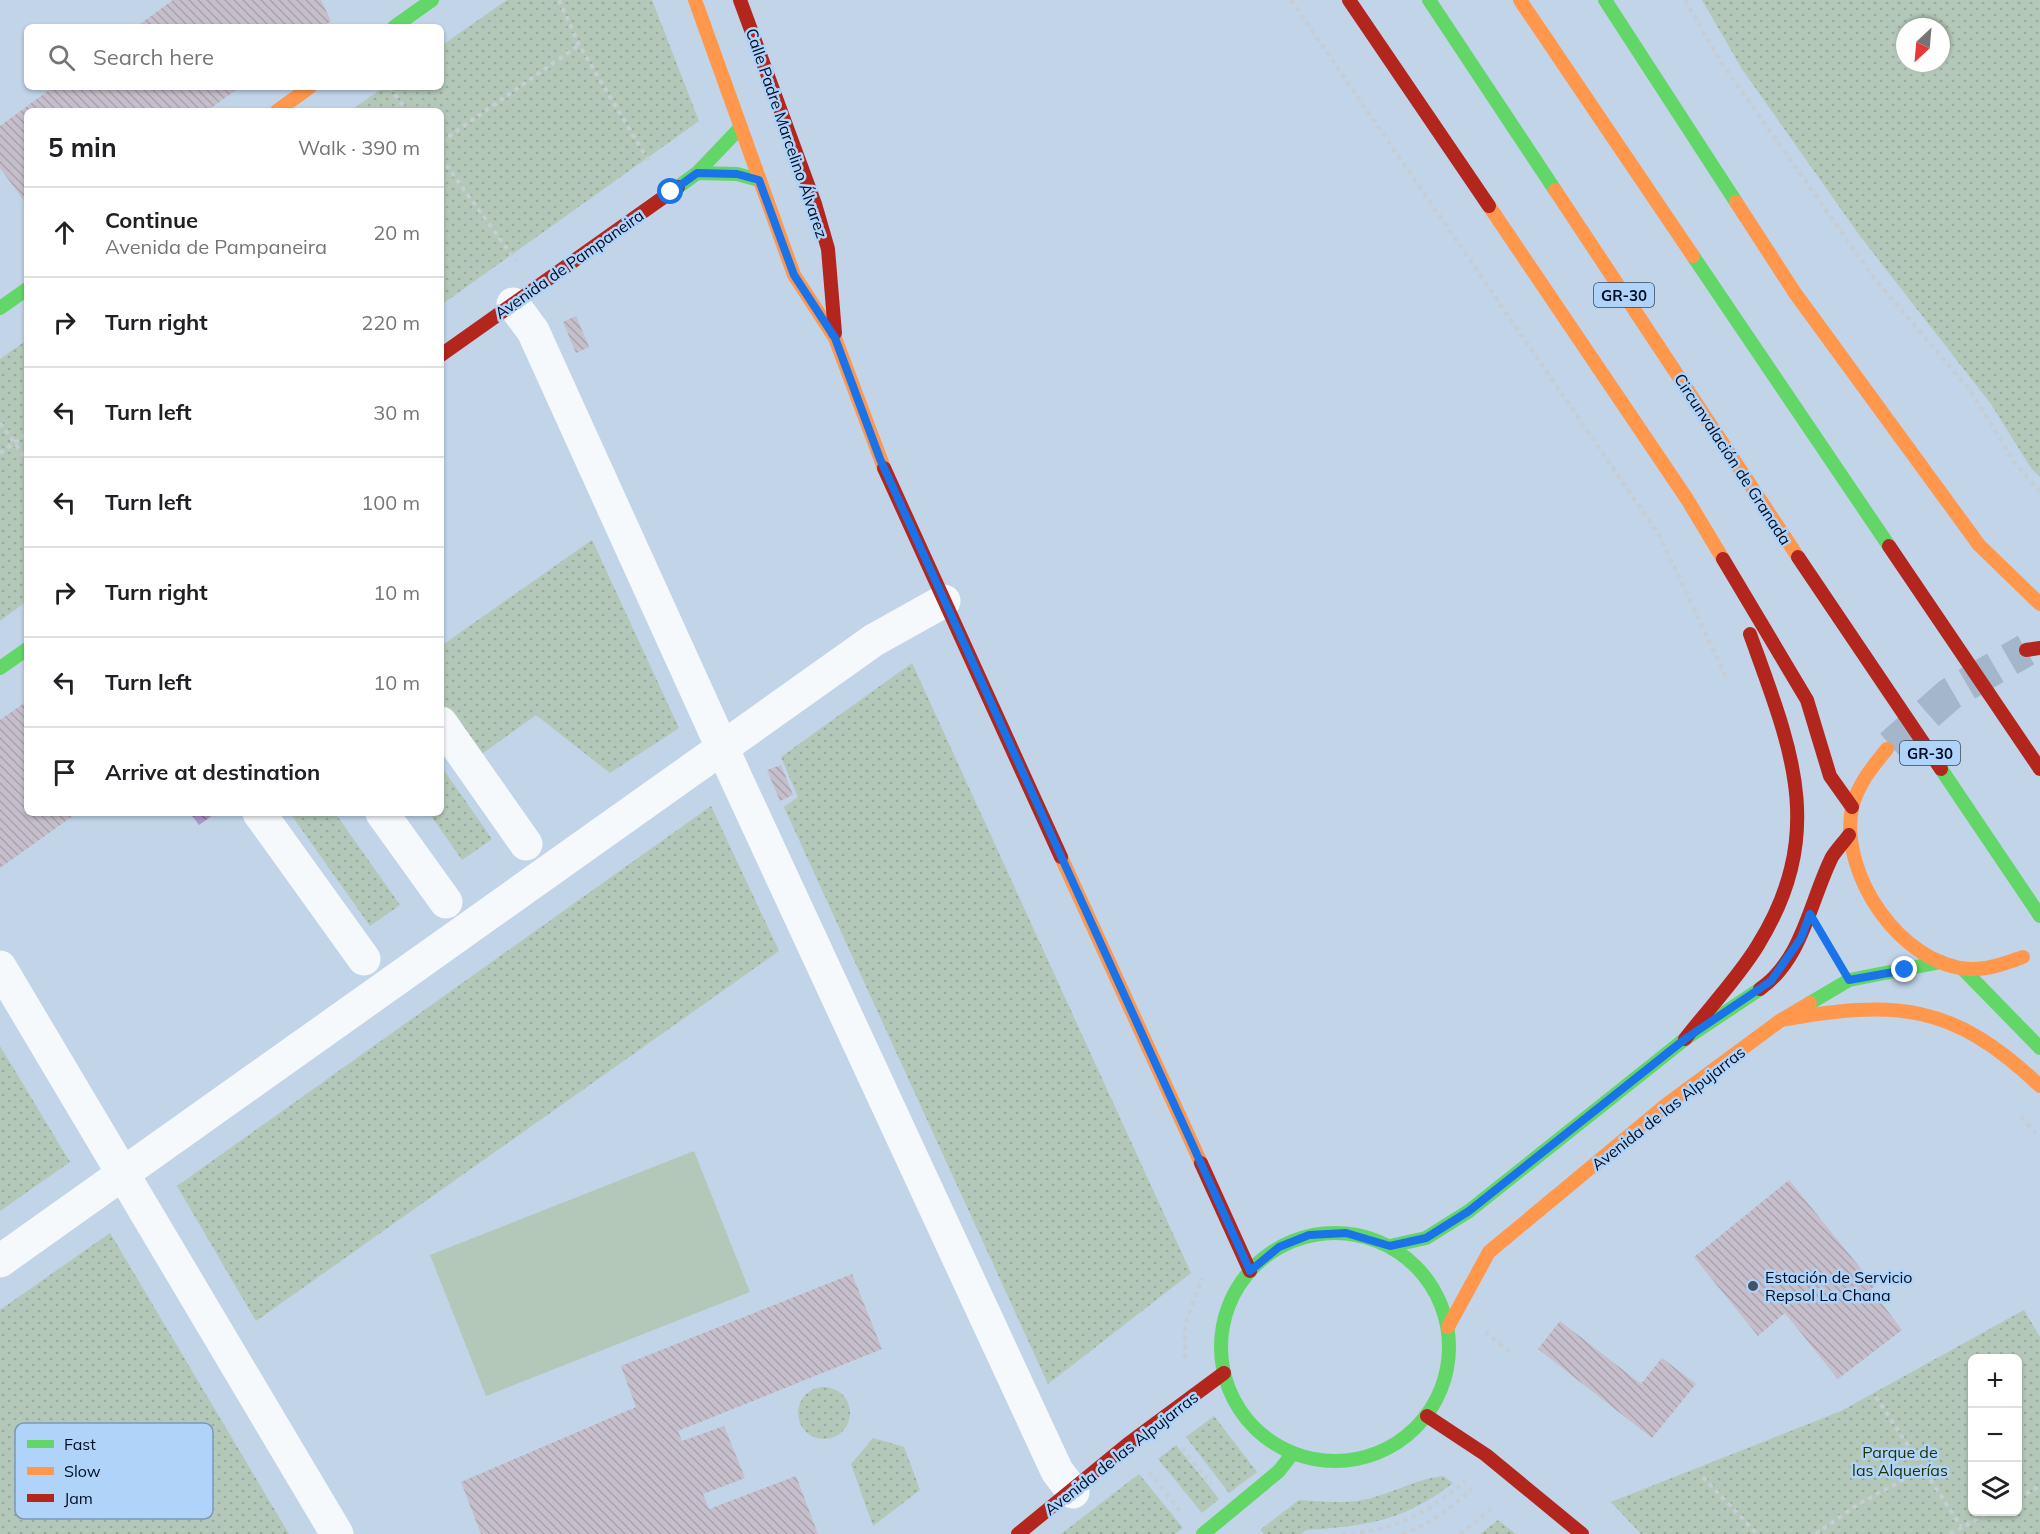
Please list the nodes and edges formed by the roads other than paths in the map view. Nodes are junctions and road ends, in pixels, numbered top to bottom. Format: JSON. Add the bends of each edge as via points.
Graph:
{"nodes":[{"id":1,"x":695,"y":0,"type":"edge"},
{"id":2,"x":740,"y":0,"type":"edge"},
{"id":3,"x":1349,"y":0,"type":"edge"},
{"id":4,"x":1429,"y":0,"type":"edge"},
{"id":5,"x":1520,"y":0,"type":"edge"},
{"id":6,"x":1605,"y":0,"type":"edge"},
{"id":7,"x":736,"y":34,"type":"dead end"},
{"id":8,"x":306,"y":90,"type":"edge"},
{"id":9,"x":281,"y":108,"type":"edge"},
{"id":10,"x":754,"y":109,"type":"dead end"},
{"id":11,"x":740,"y":128,"type":"junction"},
{"id":12,"x":697,"y":173,"type":"junction"},
{"id":13,"x":759,"y":180,"type":"junction"},
{"id":14,"x":24,"y":291,"type":"edge"},
{"id":15,"x":513,"y":304,"type":"junction"},
{"id":16,"x":0,"y":308,"type":"edge"},
{"id":17,"x":835,"y":338,"type":"junction"},
{"id":18,"x":444,"y":353,"type":"edge"},
{"id":19,"x":1718,"y":551,"type":"junction"},
{"id":20,"x":944,"y":601,"type":"junction"},
{"id":21,"x":2040,"y":604,"type":"edge"},
{"id":22,"x":24,"y":651,"type":"edge"},
{"id":23,"x":0,"y":668,"type":"edge"},
{"id":24,"x":444,"y":727,"type":"edge"},
{"id":25,"x":722,"y":747,"type":"junction"},
{"id":26,"x":1887,"y":749,"type":"tunnel mouth"},
{"id":27,"x":2040,"y":769,"type":"edge"},
{"id":28,"x":1852,"y":807,"type":"junction"},
{"id":29,"x":261,"y":816,"type":"edge"},
{"id":30,"x":384,"y":816,"type":"edge"},
{"id":31,"x":1849,"y":835,"type":"junction"},
{"id":32,"x":526,"y":844,"type":"dead end"},
{"id":33,"x":446,"y":902,"type":"dead end"},
{"id":34,"x":2040,"y":916,"type":"edge"},
{"id":35,"x":2023,"y":957,"type":"dead end"},
{"id":36,"x":364,"y":959,"type":"dead end"},
{"id":37,"x":1941,"y":962,"type":"junction"},
{"id":38,"x":0,"y":967,"type":"edge"},
{"id":39,"x":1963,"y":969,"type":"junction"},
{"id":40,"x":1781,"y":1020,"type":"junction"},
{"id":41,"x":1685,"y":1039,"type":"junction"},
{"id":42,"x":2040,"y":1048,"type":"edge"},
{"id":43,"x":2040,"y":1086,"type":"edge"},
{"id":44,"x":123,"y":1173,"type":"junction"},
{"id":45,"x":1390,"y":1246,"type":"junction"},
{"id":46,"x":0,"y":1261,"type":"edge"},
{"id":47,"x":1250,"y":1271,"type":"junction"},
{"id":48,"x":1448,"y":1327,"type":"junction"},
{"id":49,"x":1224,"y":1373,"type":"junction"},
{"id":50,"x":1428,"y":1416,"type":"junction"},
{"id":51,"x":1293,"y":1453,"type":"junction"},
{"id":52,"x":1073,"y":1492,"type":"junction"},
{"id":53,"x":337,"y":1534,"type":"edge"},
{"id":54,"x":1018,"y":1534,"type":"edge"},
{"id":55,"x":1203,"y":1534,"type":"edge"},
{"id":56,"x":1582,"y":1534,"type":"edge"}],
"edges":[{"from":1,"to":11,"type":"main road","name":"Calle Padre Marcelino Álvarez"},
{"from":2,"to":7,"type":"main road"},
{"from":2,"to":17,"type":"main road","name":"Calle Padre Marcelino Álvarez","via":[[828,249]]},
{"from":3,"to":19,"type":"main road","via":[[1687,499]]},
{"from":4,"to":34,"type":"main road","name":"Circunvalación de Granada","number":"GR-30"},
{"from":5,"to":27,"type":"main road"},
{"from":6,"to":21,"type":"main road","via":[[1795,293],[1979,544]]},
{"from":8,"to":9,"type":"main road"},
{"from":10,"to":11,"type":"main road","name":"Avenida de Pampaneira"},
{"from":11,"to":12,"type":"main road","name":"Avenida de Pampaneira"},
{"from":11,"to":13,"type":"main road","name":"Calle Padre Marcelino Álvarez"},
{"from":12,"to":13,"type":"main road","via":[[737,174]]},
{"from":12,"to":15,"type":"main road","name":"Avenida de Pampaneira"},
{"from":13,"to":17,"type":"main road","name":"Calle Padre Marcelino Álvarez","via":[[794,275]]},
{"from":14,"to":16,"type":"main road"},
{"from":15,"to":18,"type":"main road","name":"Avenida de Pampaneira"},
{"from":15,"to":25,"type":"street","via":[[533,331]]},
{"from":17,"to":20,"type":"main road","name":"Calle Padre Marcelino Álvarez","via":[[880,459]]},
{"from":19,"to":28,"type":"main road","via":[[1807,700],[1830,776]]},
{"from":19,"to":41,"type":"main road","via":[[1785,731],[1798,825],[1790,879],[1758,945]]},
{"from":20,"to":25,"type":"street","via":[[874,640]]},
{"from":20,"to":47,"type":"main road","name":"Calle Padre Marcelino Álvarez"},
{"from":22,"to":23,"type":"main road"},
{"from":24,"to":32,"type":"street"},
{"from":25,"to":44,"type":"street"},
{"from":25,"to":52,"type":"street","via":[[1057,1472]]},
{"from":26,"to":28,"type":"main road","via":[[1868,773]]},
{"from":28,"to":31,"type":"main road"},
{"from":29,"to":36,"type":"street"},
{"from":30,"to":33,"type":"street"},
{"from":31,"to":37,"type":"main road","via":[[1859,876],[1878,911],[1910,942]]},
{"from":31,"to":41,"type":"main road","via":[[1833,856],[1801,938],[1771,981]]},
{"from":35,"to":39,"type":"main road","via":[[1995,966]]},
{"from":37,"to":39,"type":"main road"},
{"from":37,"to":40,"type":"main road","name":"Avenida de las Alpujarras","via":[[1849,980]]},
{"from":38,"to":44,"type":"street"},
{"from":39,"to":42,"type":"main road"},
{"from":40,"to":43,"type":"main road","via":[[1894,1008],[1935,1016],[1980,1038]]},
{"from":40,"to":48,"type":"main road","name":"Avenida de las Alpujarras","via":[[1666,1105],[1489,1252]]},
{"from":41,"to":45,"type":"main road","via":[[1469,1211],[1426,1238]]},
{"from":44,"to":46,"type":"street"},
{"from":44,"to":53,"type":"street"},
{"from":45,"to":47,"type":"main road","via":[[1346,1233],[1309,1235],[1279,1247]]},
{"from":45,"to":48,"type":"main road","via":[[1426,1277]]},
{"from":47,"to":49,"type":"main road","via":[[1227,1310],[1221,1339]]},
{"from":48,"to":50,"type":"main road","via":[[1450,1347],[1445,1382]]},
{"from":49,"to":51,"type":"main road","via":[[1235,1403],[1258,1432]]},
{"from":49,"to":52,"type":"main road","name":"Avenida de las Alpujarras","via":[[1128,1444]]},
{"from":50,"to":51,"type":"main road","via":[[1401,1442],[1367,1458],[1332,1462]]},
{"from":50,"to":56,"type":"main road","via":[[1486,1455]]},
{"from":51,"to":55,"type":"main road","via":[[1279,1471]]},
{"from":52,"to":54,"type":"main road","name":"Avenida de las Alpujarras"}]}
